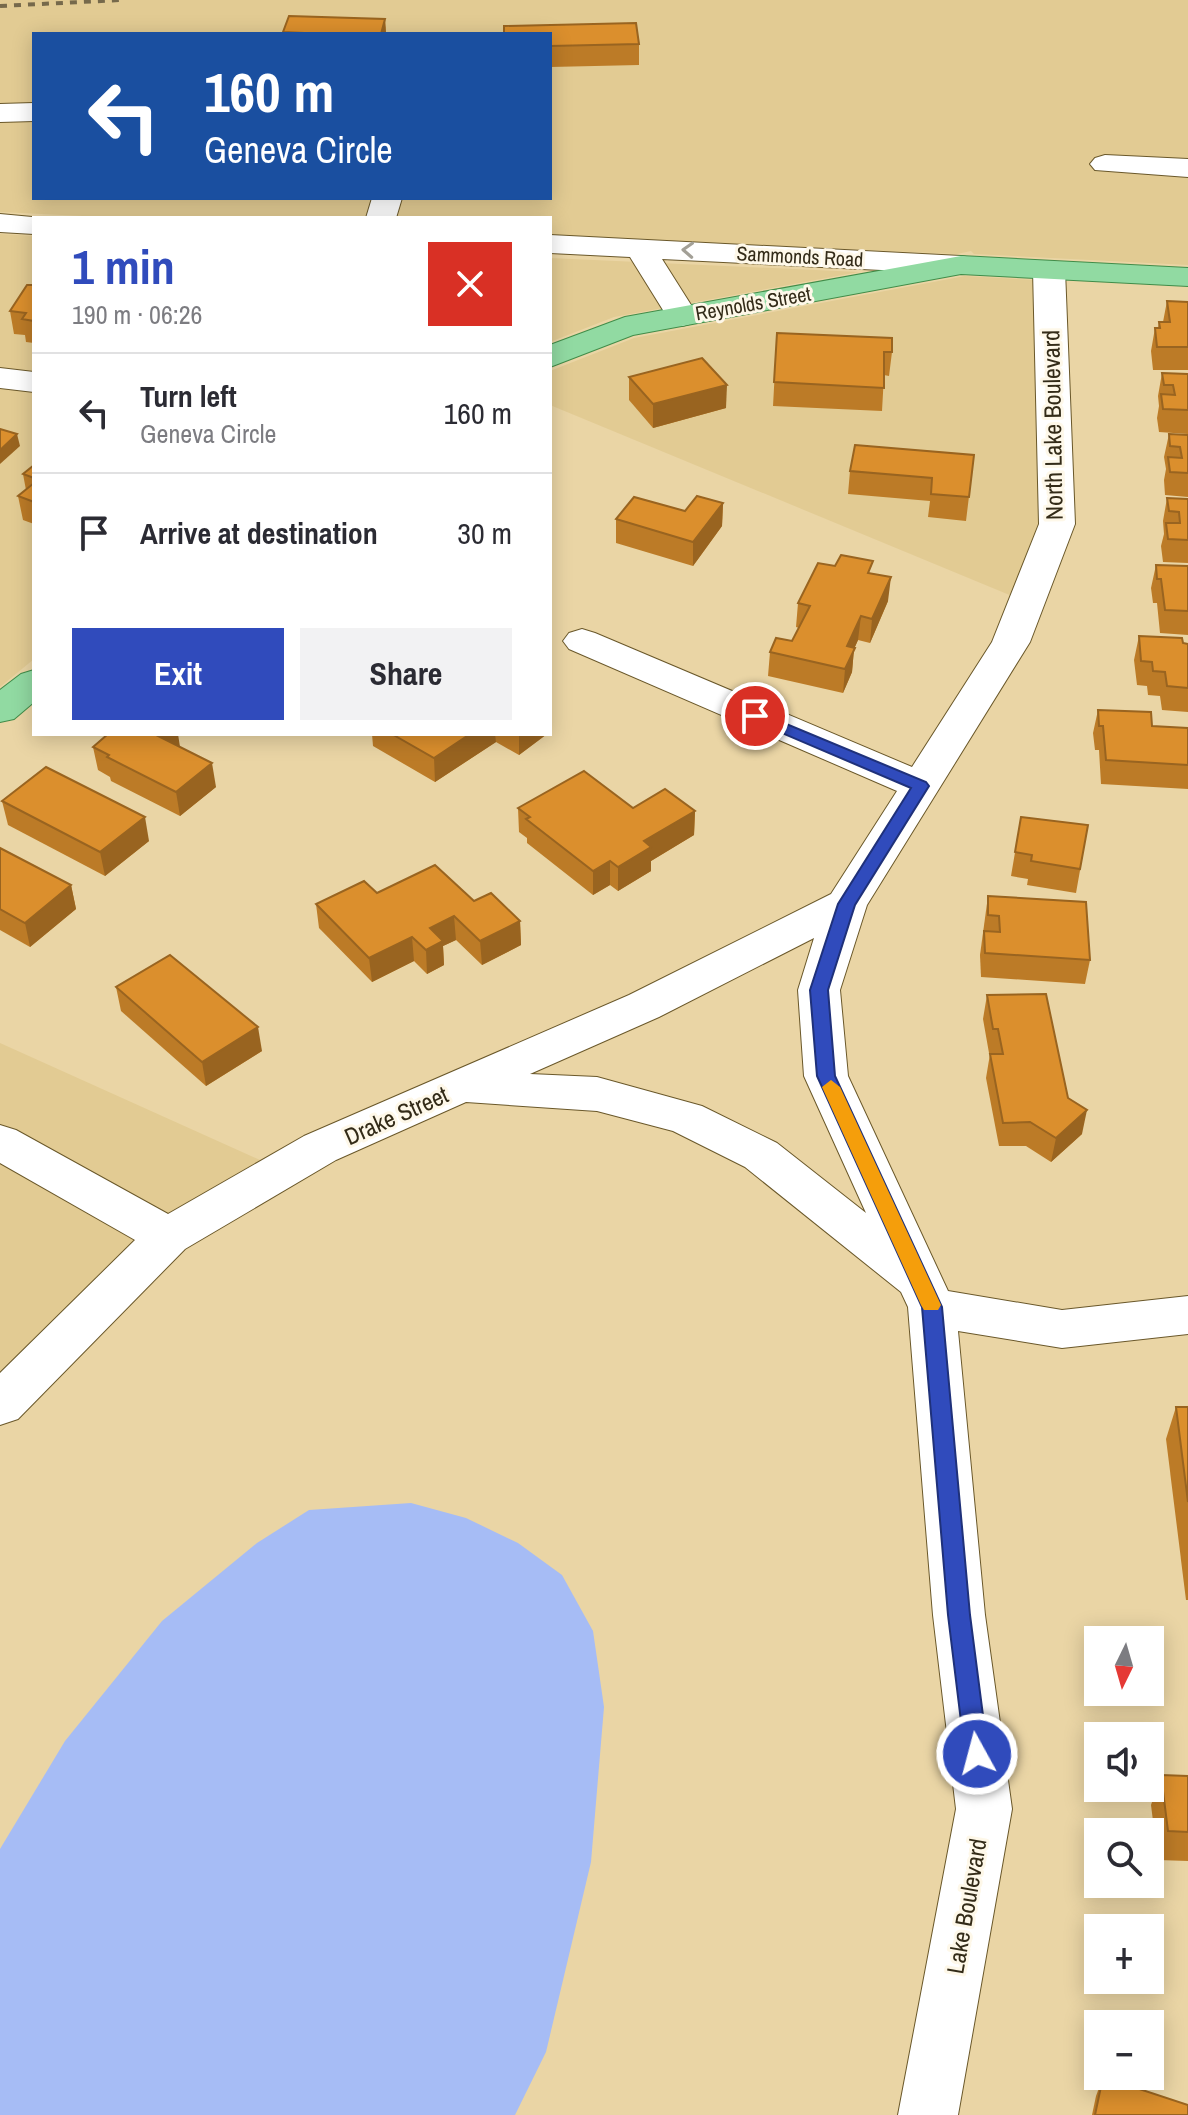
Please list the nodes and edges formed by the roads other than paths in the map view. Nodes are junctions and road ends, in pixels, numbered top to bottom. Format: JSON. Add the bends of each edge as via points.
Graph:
{"nodes":[{"id":1,"x":32,"y":112,"type":"edge"},
{"id":2,"x":0,"y":113,"type":"edge"},
{"id":3,"x":1105,"y":164,"type":"dead end"},
{"id":4,"x":1188,"y":168,"type":"edge"},
{"id":5,"x":0,"y":223,"type":"edge"},
{"id":6,"x":32,"y":225,"type":"edge"},
{"id":7,"x":552,"y":244,"type":"edge"},
{"id":8,"x":639,"y":247,"type":"junction"},
{"id":9,"x":961,"y":265,"type":"junction"},
{"id":10,"x":1049,"y":270,"type":"junction"},
{"id":11,"x":1188,"y":277,"type":"edge"},
{"id":12,"x":682,"y":316,"type":"junction"},
{"id":13,"x":552,"y":356,"type":"edge"},
{"id":14,"x":0,"y":378,"type":"edge"},
{"id":15,"x":32,"y":382,"type":"edge"},
{"id":16,"x":582,"y":641,"type":"dead end"},
{"id":17,"x":32,"y":684,"type":"edge"},
{"id":18,"x":0,"y":710,"type":"edge"},
{"id":19,"x":920,"y":786,"type":"junction"},
{"id":20,"x":846,"y":904,"type":"junction"},
{"id":21,"x":458,"y":1087,"type":"junction"},
{"id":22,"x":0,"y":1142,"type":"edge"},
{"id":23,"x":168,"y":1236,"type":"junction"},
{"id":24,"x":926,"y":1296,"type":"junction"},
{"id":25,"x":1188,"y":1315,"type":"edge"},
{"id":26,"x":0,"y":1405,"type":"edge"},
{"id":27,"x":928,"y":2115,"type":"edge"}],
"edges":[{"from":1,"to":2,"type":"street"},
{"from":3,"to":4,"type":"street"},
{"from":5,"to":6,"type":"street"},
{"from":7,"to":8,"type":"street","name":"Sammonds Road"},
{"from":9,"to":8,"type":"street","name":"Sammonds Road","one_way":true},
{"from":8,"to":12,"type":"street"},
{"from":9,"to":10,"type":"main road","name":"Reynolds Street"},
{"from":9,"to":12,"type":"main road","name":"Reynolds Street"},
{"from":10,"to":11,"type":"main road","name":"Reynolds Street"},
{"from":10,"to":19,"type":"street","name":"North Lake Boulevard","via":[[1057,524],[1011,642]]},
{"from":12,"to":13,"type":"main road","name":"Reynolds Street","via":[[625,327]]},
{"from":14,"to":15,"type":"street"},
{"from":16,"to":19,"type":"street"},
{"from":17,"to":18,"type":"main road"},
{"from":19,"to":20,"type":"street","name":"Lake Boulevard"},
{"from":20,"to":21,"type":"street","name":"Drake Street","via":[[644,1006]]},
{"from":20,"to":24,"type":"street","name":"Lake Boulevard","via":[[819,990],[826,1076]]},
{"from":21,"to":23,"type":"street","name":"Drake Street","via":[[320,1148]]},
{"from":21,"to":24,"type":"street","via":[[597,1094],[686,1118],[761,1155]]},
{"from":22,"to":23,"type":"street"},
{"from":23,"to":26,"type":"street","name":"Drake Street"},
{"from":24,"to":25,"type":"street","via":[[1062,1329]]},
{"from":24,"to":27,"type":"street","name":"Lake Boulevard","via":[[984,1809]]}]}
